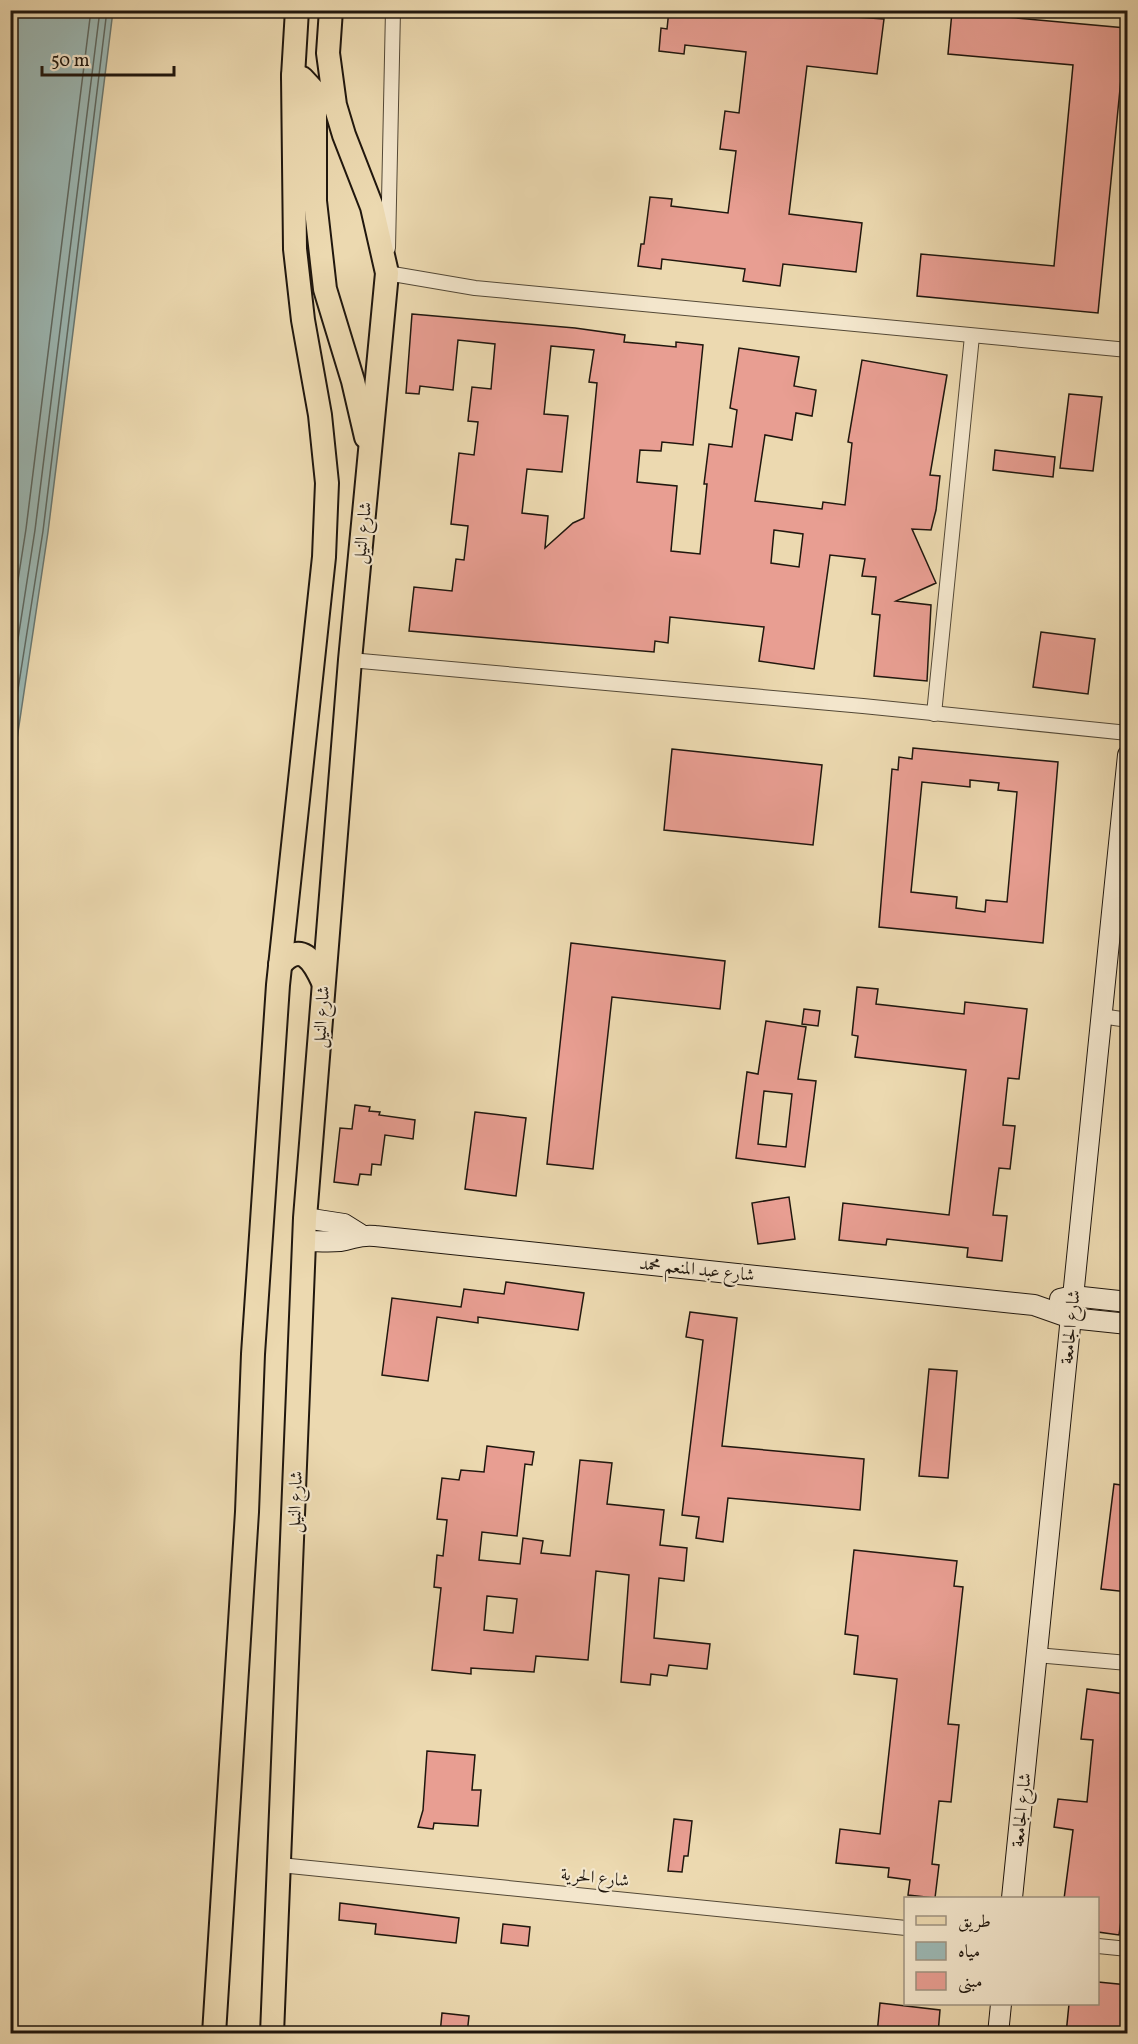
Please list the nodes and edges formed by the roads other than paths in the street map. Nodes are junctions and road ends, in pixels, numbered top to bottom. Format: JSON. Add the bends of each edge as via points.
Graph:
{"nodes":[{"id":1,"x":297,"y":10,"type":"edge"},
{"id":2,"x":331,"y":10,"type":"edge"},
{"id":3,"x":393,"y":10,"type":"edge"},
{"id":4,"x":293,"y":76,"type":"junction"},
{"id":5,"x":387,"y":273,"type":"junction"},
{"id":6,"x":972,"y":336,"type":"junction"},
{"id":7,"x":1128,"y":350,"type":"edge"},
{"id":8,"x":370,"y":453,"type":"junction"},
{"id":9,"x":350,"y":660,"type":"junction"},
{"id":10,"x":934,"y":714,"type":"junction"},
{"id":11,"x":1128,"y":733,"type":"edge"},
{"id":12,"x":1128,"y":755,"type":"edge"},
{"id":13,"x":280,"y":965,"type":"junction"},
{"id":14,"x":323,"y":982,"type":"junction"},
{"id":15,"x":1101,"y":1016,"type":"junction"},
{"id":16,"x":1128,"y":1020,"type":"edge"},
{"id":17,"x":305,"y":1230,"type":"junction"},
{"id":18,"x":1073,"y":1296,"type":"junction"},
{"id":19,"x":1128,"y":1302,"type":"edge"},
{"id":20,"x":1034,"y":1305,"type":"junction"},
{"id":21,"x":1071,"y":1318,"type":"junction"},
{"id":22,"x":1128,"y":1324,"type":"edge"},
{"id":23,"x":1036,"y":1655,"type":"junction"},
{"id":24,"x":1128,"y":1663,"type":"edge"},
{"id":25,"x":280,"y":1865,"type":"junction"},
{"id":26,"x":1012,"y":1897,"type":"edge"},
{"id":27,"x":904,"y":1928,"type":"edge"},
{"id":28,"x":1099,"y":1946,"type":"edge"},
{"id":29,"x":1128,"y":1949,"type":"edge"},
{"id":30,"x":1001,"y":2005,"type":"edge"},
{"id":31,"x":213,"y":2034,"type":"edge"},
{"id":32,"x":272,"y":2034,"type":"edge"},
{"id":33,"x":998,"y":2034,"type":"edge"}],
"edges":[{"from":1,"to":4,"type":"main road","name":"شارع النيل"},
{"from":2,"to":5,"type":"main road","name":"شارع النيل","via":[[328,53],[335,105],[372,207]]},
{"from":3,"to":5,"type":"street"},
{"from":4,"to":8,"type":"main road","via":[[303,78],[315,92],[315,201],[325,289]]},
{"from":4,"to":13,"type":"main road","name":"شارع النيل","via":[[295,249],[327,483],[324,556]]},
{"from":5,"to":6,"type":"street","via":[[475,288]]},
{"from":5,"to":8,"type":"main road","name":"شارع النيل"},
{"from":6,"to":7,"type":"street"},
{"from":6,"to":10,"type":"street"},
{"from":8,"to":9,"type":"main road","name":"شارع النيل"},
{"from":9,"to":10,"type":"street"},
{"from":9,"to":14,"type":"main road","name":"شارع النيل"},
{"from":10,"to":11,"type":"street"},
{"from":12,"to":15,"type":"main road","name":"شارع الجامعة"},
{"from":13,"to":14,"type":"main road","via":[[289,955],[307,957]]},
{"from":13,"to":31,"type":"main road","name":"شارع النيل"},
{"from":14,"to":17,"type":"main road","name":"شارع النيل"},
{"from":15,"to":16,"type":"street"},
{"from":15,"to":18,"type":"main road","name":"شارع الجامعة"},
{"from":17,"to":20,"type":"main road","name":"شارع عبد المنعم محمد","via":[[344,1240],[360,1234]]},
{"from":17,"to":25,"type":"main road","name":"شارع النيل"},
{"from":18,"to":19,"type":"main road","name":"شارع عبد المنعم محمد"},
{"from":18,"to":20,"type":"main road","name":"شارع عبد المنعم محمد"},
{"from":18,"to":21,"type":"main road","name":"شارع الجامعة"},
{"from":20,"to":21,"type":"main road","name":"شارع عبد المنعم محمد"},
{"from":21,"to":22,"type":"main road","name":"شارع عبد المنعم محمد"},
{"from":21,"to":23,"type":"main road","name":"شارع الجامعة"},
{"from":23,"to":24,"type":"street"},
{"from":23,"to":26,"type":"main road","name":"شارع الجامعة"},
{"from":25,"to":27,"type":"street","name":"شارع الحرية"},
{"from":25,"to":32,"type":"main road","name":"شارع النيل"},
{"from":28,"to":29,"type":"street"},
{"from":30,"to":33,"type":"main road"}]}
